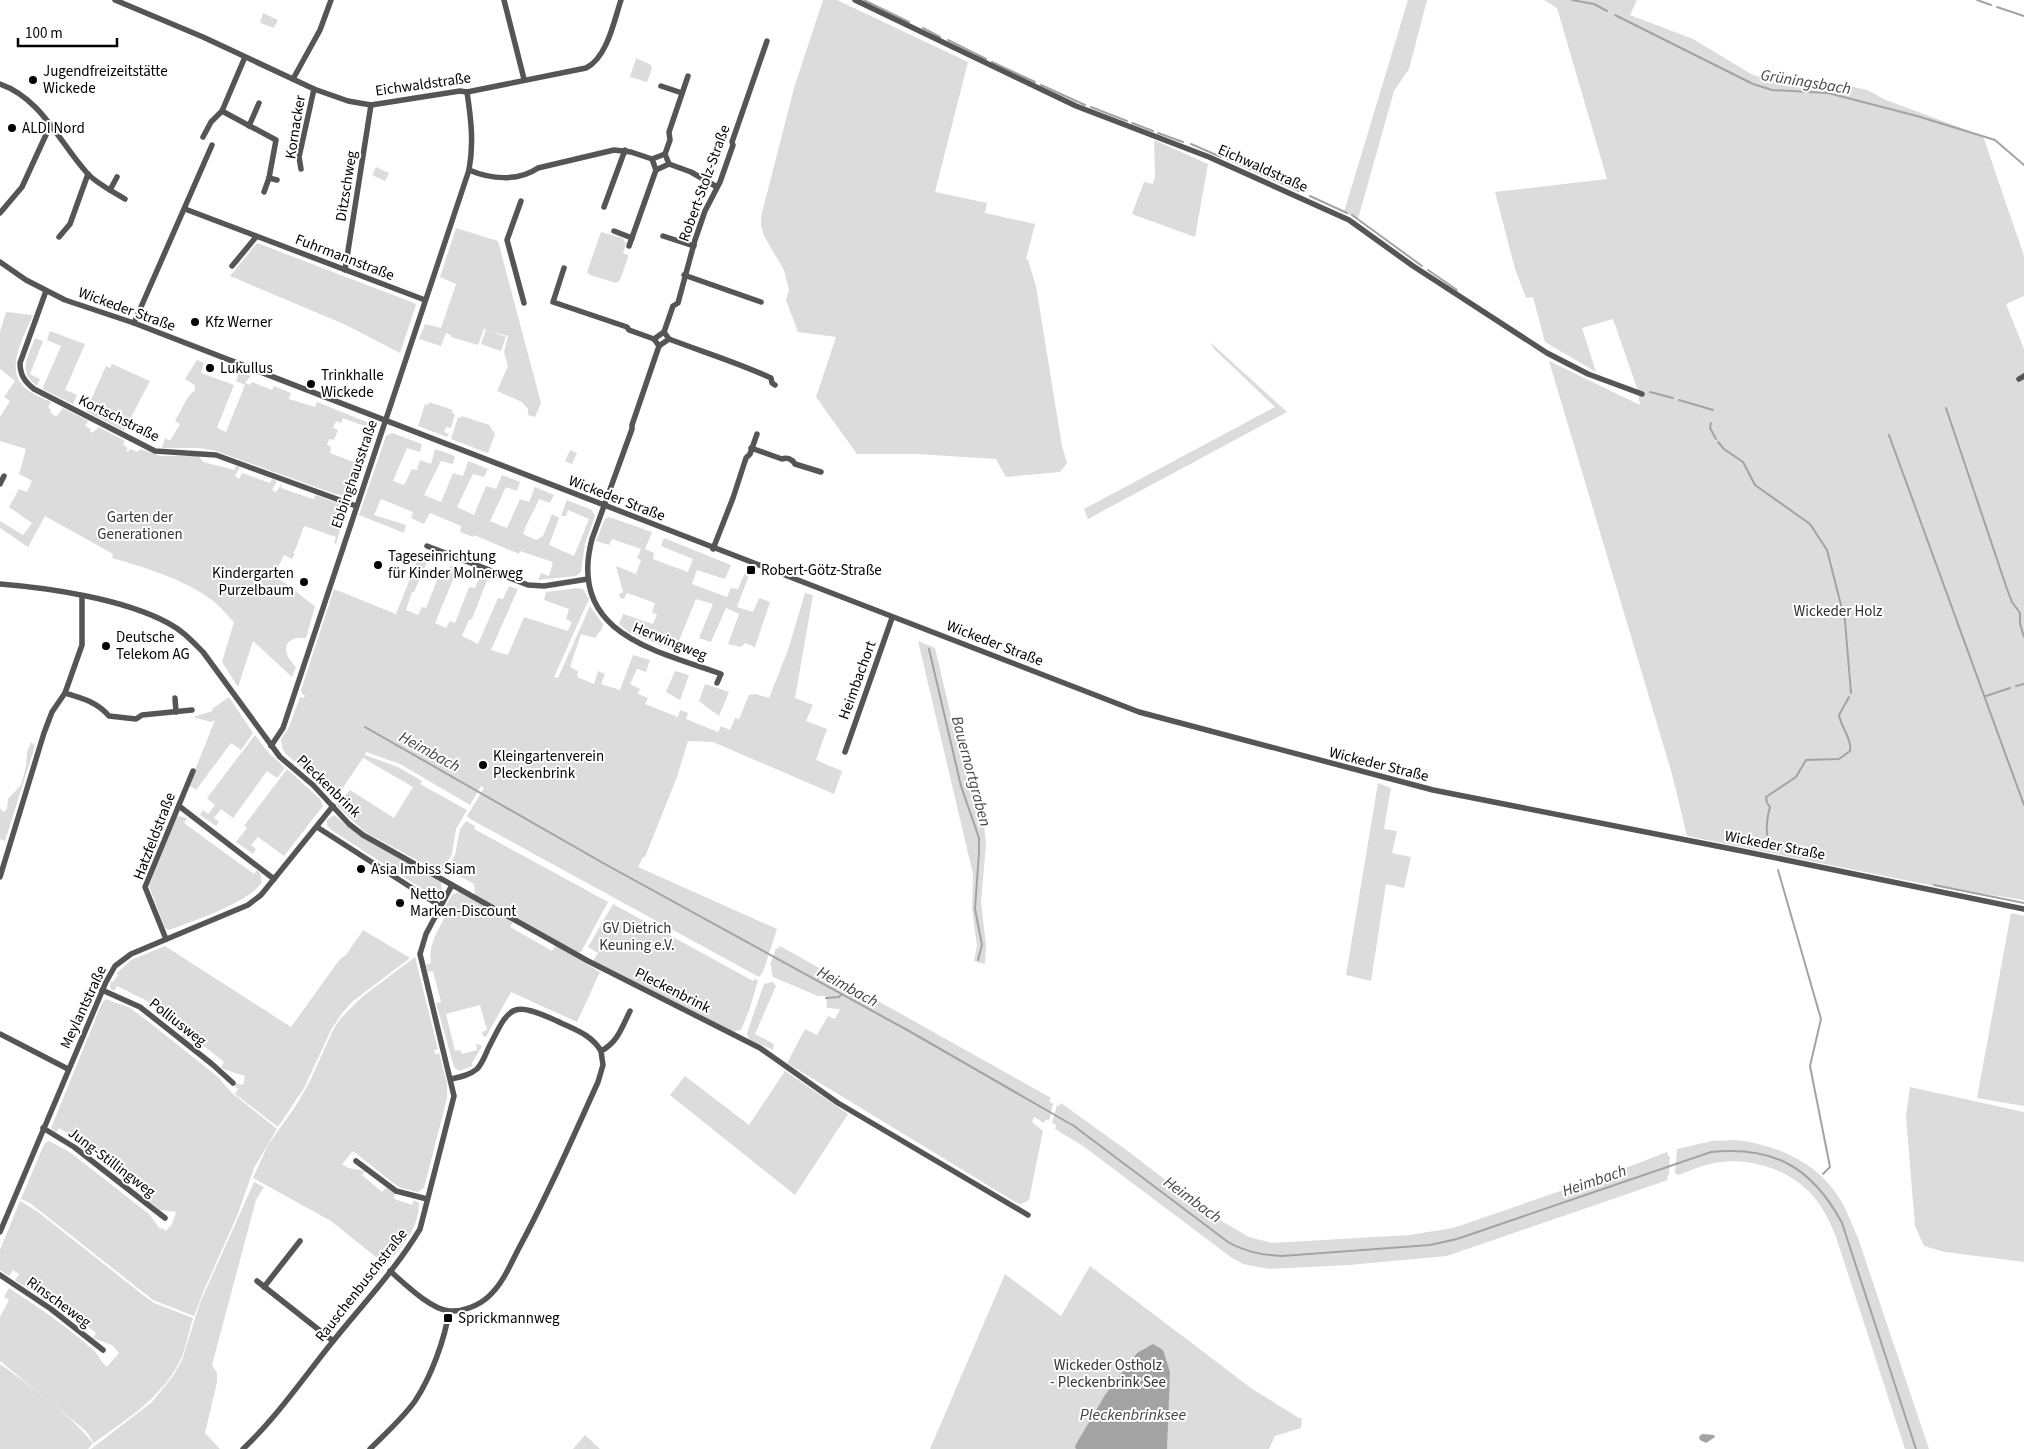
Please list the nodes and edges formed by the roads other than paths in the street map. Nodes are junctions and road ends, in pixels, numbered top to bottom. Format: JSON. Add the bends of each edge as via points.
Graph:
{"nodes":[{"id":1,"x":115,"y":0,"type":"edge"},
{"id":2,"x":331,"y":0,"type":"edge"},
{"id":3,"x":504,"y":0,"type":"edge"},
{"id":4,"x":621,"y":0,"type":"edge"},
{"id":5,"x":855,"y":0,"type":"edge"},
{"id":6,"x":767,"y":41,"type":"dead end"},
{"id":7,"x":246,"y":57,"type":"junction"},
{"id":8,"x":688,"y":76,"type":"dead end"},
{"id":9,"x":293,"y":79,"type":"junction"},
{"id":10,"x":524,"y":79,"type":"junction"},
{"id":11,"x":0,"y":84,"type":"edge"},
{"id":12,"x":661,"y":86,"type":"dead end"},
{"id":13,"x":314,"y":89,"type":"junction"},
{"id":14,"x":467,"y":92,"type":"junction"},
{"id":15,"x":682,"y":93,"type":"junction"},
{"id":16,"x":259,"y":103,"type":"dead end"},
{"id":17,"x":371,"y":105,"type":"junction"},
{"id":18,"x":222,"y":111,"type":"junction"},
{"id":19,"x":50,"y":126,"type":"junction"},
{"id":20,"x":249,"y":126,"type":"junction"},
{"id":21,"x":203,"y":138,"type":"dead end"},
{"id":22,"x":212,"y":145,"type":"dead end"},
{"id":23,"x":625,"y":150,"type":"junction"},
{"id":24,"x":665,"y":154,"type":"junction"},
{"id":25,"x":652,"y":160,"type":"junction"},
{"id":26,"x":669,"y":164,"type":"junction"},
{"id":27,"x":301,"y":169,"type":"dead end"},
{"id":28,"x":469,"y":170,"type":"junction"},
{"id":29,"x":656,"y":170,"type":"junction"},
{"id":30,"x":88,"y":174,"type":"junction"},
{"id":31,"x":117,"y":178,"type":"dead end"},
{"id":32,"x":269,"y":178,"type":"junction"},
{"id":33,"x":277,"y":180,"type":"dead end"},
{"id":34,"x":717,"y":187,"type":"junction"},
{"id":35,"x":110,"y":190,"type":"junction"},
{"id":36,"x":264,"y":192,"type":"dead end"},
{"id":37,"x":124,"y":199,"type":"dead end"},
{"id":38,"x":521,"y":201,"type":"dead end"},
{"id":39,"x":604,"y":207,"type":"dead end"},
{"id":40,"x":185,"y":209,"type":"junction"},
{"id":41,"x":0,"y":213,"type":"edge"},
{"id":42,"x":614,"y":231,"type":"dead end"},
{"id":43,"x":663,"y":236,"type":"dead end"},
{"id":44,"x":59,"y":237,"type":"dead end"},
{"id":45,"x":256,"y":237,"type":"junction"},
{"id":46,"x":632,"y":238,"type":"junction"},
{"id":47,"x":629,"y":246,"type":"dead end"},
{"id":48,"x":694,"y":246,"type":"junction"},
{"id":49,"x":0,"y":262,"type":"edge"},
{"id":50,"x":232,"y":266,"type":"dead end"},
{"id":51,"x":564,"y":268,"type":"dead end"},
{"id":52,"x":345,"y":270,"type":"junction"},
{"id":53,"x":684,"y":275,"type":"junction"},
{"id":54,"x":46,"y":291,"type":"junction"},
{"id":55,"x":425,"y":300,"type":"junction"},
{"id":56,"x":761,"y":302,"type":"dead end"},
{"id":57,"x":524,"y":303,"type":"dead end"},
{"id":58,"x":134,"y":323,"type":"junction"},
{"id":59,"x":664,"y":332,"type":"junction"},
{"id":60,"x":654,"y":339,"type":"junction"},
{"id":61,"x":669,"y":339,"type":"junction"},
{"id":62,"x":659,"y":346,"type":"junction"},
{"id":63,"x":775,"y":385,"type":"dead end"},
{"id":64,"x":1642,"y":394,"type":"dead end"},
{"id":65,"x":385,"y":421,"type":"junction"},
{"id":66,"x":757,"y":434,"type":"dead end"},
{"id":67,"x":752,"y":448,"type":"junction"},
{"id":68,"x":821,"y":472,"type":"dead end"},
{"id":69,"x":4,"y":476,"type":"dead end"},
{"id":70,"x":0,"y":484,"type":"edge"},
{"id":71,"x":356,"y":506,"type":"junction"},
{"id":72,"x":604,"y":506,"type":"junction"},
{"id":73,"x":427,"y":546,"type":"dead end"},
{"id":74,"x":713,"y":549,"type":"junction"},
{"id":75,"x":588,"y":579,"type":"junction"},
{"id":76,"x":0,"y":584,"type":"edge"},
{"id":77,"x":82,"y":596,"type":"junction"},
{"id":78,"x":892,"y":618,"type":"junction"},
{"id":79,"x":717,"y":683,"type":"dead end"},
{"id":80,"x":65,"y":693,"type":"junction"},
{"id":81,"x":175,"y":698,"type":"dead end"},
{"id":82,"x":192,"y":710,"type":"dead end"},
{"id":83,"x":176,"y":712,"type":"junction"},
{"id":84,"x":271,"y":746,"type":"junction"},
{"id":85,"x":846,"y":752,"type":"dead end"},
{"id":86,"x":193,"y":771,"type":"dead end"},
{"id":87,"x":179,"y":806,"type":"junction"},
{"id":88,"x":333,"y":806,"type":"junction"},
{"id":89,"x":317,"y":827,"type":"junction"},
{"id":90,"x":0,"y":877,"type":"edge"},
{"id":91,"x":274,"y":879,"type":"junction"},
{"id":92,"x":452,"y":885,"type":"junction"},
{"id":93,"x":440,"y":906,"type":"junction"},
{"id":94,"x":2024,"y":909,"type":"edge"},
{"id":95,"x":166,"y":939,"type":"junction"},
{"id":96,"x":102,"y":990,"type":"junction"},
{"id":97,"x":630,"y":1011,"type":"dead end"},
{"id":98,"x":0,"y":1034,"type":"edge"},
{"id":99,"x":601,"y":1050,"type":"junction"},
{"id":100,"x":68,"y":1069,"type":"junction"},
{"id":101,"x":451,"y":1079,"type":"junction"},
{"id":102,"x":233,"y":1083,"type":"dead end"},
{"id":103,"x":43,"y":1128,"type":"junction"},
{"id":104,"x":356,"y":1161,"type":"dead end"},
{"id":105,"x":427,"y":1199,"type":"junction"},
{"id":106,"x":1028,"y":1215,"type":"dead end"},
{"id":107,"x":165,"y":1218,"type":"dead end"},
{"id":108,"x":0,"y":1232,"type":"edge"},
{"id":109,"x":300,"y":1241,"type":"dead end"},
{"id":110,"x":390,"y":1271,"type":"junction"},
{"id":111,"x":0,"y":1275,"type":"edge"},
{"id":112,"x":257,"y":1281,"type":"dead end"},
{"id":113,"x":264,"y":1287,"type":"junction"},
{"id":114,"x":449,"y":1311,"type":"junction"},
{"id":115,"x":333,"y":1341,"type":"junction"},
{"id":116,"x":103,"y":1350,"type":"dead end"},
{"id":117,"x":243,"y":1449,"type":"edge"},
{"id":118,"x":370,"y":1449,"type":"edge"}],
"edges":[{"from":1,"to":7,"type":"street","name":"Eichwaldstraße"},
{"from":2,"to":9,"type":"street","via":[[322,26]]},
{"from":3,"to":10,"type":"street"},
{"from":4,"to":10,"type":"street","name":"Eichwaldstraße","via":[[603,50],[594,64]]},
{"from":5,"to":64,"type":"street","name":"Eichwaldstraße","via":[[1076,106],[1209,158],[1341,216],[1547,353],[1588,374]]},
{"from":6,"to":34,"type":"street","name":"Robert-Stolz-Straße"},
{"from":7,"to":9,"type":"street","name":"Eichwaldstraße"},
{"from":7,"to":18,"type":"street"},
{"from":8,"to":15,"type":"street"},
{"from":9,"to":13,"type":"street","name":"Eichwaldstraße"},
{"from":10,"to":14,"type":"street","name":"Eichwaldstraße"},
{"from":11,"to":19,"type":"street","via":[[29,100]]},
{"from":12,"to":15,"type":"street"},
{"from":13,"to":17,"type":"street","name":"Eichwaldstraße"},
{"from":13,"to":27,"type":"street","name":"Kornacker","via":[[299,157]]},
{"from":14,"to":17,"type":"street","name":"Eichwaldstraße"},
{"from":14,"to":28,"type":"street","name":"Ebbinghausstraße","via":[[473,150]]},
{"from":15,"to":24,"type":"street"},
{"from":16,"to":20,"type":"street"},
{"from":17,"to":52,"type":"street","name":"Ditzschweg"},
{"from":18,"to":20,"type":"street"},
{"from":18,"to":21,"type":"street","via":[[211,122]]},
{"from":19,"to":30,"type":"street"},
{"from":19,"to":41,"type":"street","via":[[22,187]]},
{"from":20,"to":32,"type":"street","via":[[276,140]]},
{"from":22,"to":40,"type":"street"},
{"from":23,"to":25,"type":"street"},
{"from":23,"to":28,"type":"street","via":[[538,168],[514,177],[490,177]]},
{"from":23,"to":39,"type":"street"},
{"from":24,"to":25,"type":"street"},
{"from":24,"to":26,"type":"street"},
{"from":25,"to":29,"type":"street"},
{"from":26,"to":29,"type":"street"},
{"from":26,"to":34,"type":"street"},
{"from":28,"to":55,"type":"street","name":"Ebbinghausstraße"},
{"from":29,"to":46,"type":"street"},
{"from":30,"to":35,"type":"street"},
{"from":30,"to":44,"type":"street","via":[[70,224]]},
{"from":31,"to":35,"type":"street"},
{"from":32,"to":33,"type":"street"},
{"from":32,"to":36,"type":"street"},
{"from":34,"to":48,"type":"street","name":"Robert-Stolz-Straße"},
{"from":35,"to":37,"type":"street"},
{"from":38,"to":57,"type":"street","via":[[507,240]]},
{"from":40,"to":45,"type":"street","name":"Fuhrmannstraße"},
{"from":40,"to":58,"type":"street"},
{"from":42,"to":46,"type":"street"},
{"from":43,"to":48,"type":"street"},
{"from":45,"to":50,"type":"street"},
{"from":45,"to":52,"type":"street","name":"Fuhrmannstraße"},
{"from":46,"to":47,"type":"street"},
{"from":48,"to":53,"type":"street","name":"Robert-Stolz-Straße"},
{"from":49,"to":54,"type":"street","name":"Wickeder Straße"},
{"from":51,"to":60,"type":"street","via":[[553,302]]},
{"from":52,"to":55,"type":"street","name":"Fuhrmannstraße"},
{"from":53,"to":56,"type":"street"},
{"from":53,"to":59,"type":"street","name":"Robert-Stolz-Straße","via":[[678,303],[673,306]]},
{"from":54,"to":58,"type":"street","name":"Wickeder Straße","via":[[74,304]]},
{"from":54,"to":71,"type":"street","name":"Kortschstraße","via":[[20,363],[21,374],[34,390],[154,451],[220,456]]},
{"from":55,"to":65,"type":"street","name":"Ebbinghausstraße"},
{"from":58,"to":65,"type":"street","name":"Wickeder Straße"},
{"from":59,"to":60,"type":"street"},
{"from":59,"to":61,"type":"street"},
{"from":60,"to":62,"type":"street"},
{"from":61,"to":62,"type":"street"},
{"from":61,"to":63,"type":"street","via":[[750,368],[771,378]]},
{"from":62,"to":72,"type":"street"},
{"from":65,"to":71,"type":"street","name":"Ebbinghausstraße"},
{"from":65,"to":72,"type":"street","name":"Wickeder Straße"},
{"from":66,"to":67,"type":"street"},
{"from":67,"to":68,"type":"street"},
{"from":67,"to":74,"type":"street"},
{"from":69,"to":70,"type":"street"},
{"from":71,"to":84,"type":"street","name":"Ebbinghausstraße","via":[[283,728]]},
{"from":72,"to":74,"type":"street","name":"Wickeder Straße"},
{"from":72,"to":75,"type":"street","name":"Herwingweg","via":[[589,551]]},
{"from":73,"to":75,"type":"street","via":[[528,585],[544,586]]},
{"from":74,"to":78,"type":"street","name":"Wickeder Straße"},
{"from":75,"to":79,"type":"street","name":"Herwingweg","via":[[600,611],[617,631],[634,642],[721,674]]},
{"from":76,"to":77,"type":"street","name":"Pleckenbrink"},
{"from":77,"to":80,"type":"street","via":[[82,645]]},
{"from":77,"to":84,"type":"street","name":"Pleckenbrink","via":[[135,609],[179,629],[212,663]]},
{"from":78,"to":85,"type":"street","name":"Heimbachort"},
{"from":78,"to":94,"type":"street","name":"Wickeder Straße","via":[[1138,712],[1341,767],[1471,798]]},
{"from":80,"to":83,"type":"street","via":[[86,699],[104,709],[109,716],[136,719],[142,715]]},
{"from":80,"to":90,"type":"street","via":[[44,732]]},
{"from":81,"to":83,"type":"street"},
{"from":82,"to":83,"type":"street"},
{"from":84,"to":88,"type":"street","name":"Pleckenbrink"},
{"from":86,"to":87,"type":"street","name":"Hatzfeldstraße"},
{"from":87,"to":91,"type":"street"},
{"from":87,"to":95,"type":"street","name":"Hatzfeldstraße","via":[[145,888]]},
{"from":88,"to":89,"type":"street","name":"Meylantstraße"},
{"from":88,"to":92,"type":"street","name":"Pleckenbrink","via":[[362,835]]},
{"from":89,"to":91,"type":"street","name":"Meylantstraße"},
{"from":89,"to":93,"type":"street"},
{"from":91,"to":95,"type":"street","name":"Meylantstraße","via":[[248,905]]},
{"from":92,"to":93,"type":"street","name":"Rauschenbuschstraße"},
{"from":92,"to":106,"type":"street","name":"Pleckenbrink","via":[[588,961],[760,1048],[838,1103]]},
{"from":93,"to":101,"type":"street","name":"Rauschenbuschstraße","via":[[420,955]]},
{"from":95,"to":96,"type":"street","name":"Meylantstraße","via":[[121,959]]},
{"from":96,"to":100,"type":"street","name":"Meylantstraße"},
{"from":96,"to":102,"type":"street","name":"Polliusweg","via":[[140,1007]]},
{"from":97,"to":99,"type":"street","via":[[618,1038]]},
{"from":98,"to":100,"type":"street"},
{"from":99,"to":101,"type":"street","via":[[582,1032],[534,1011],[519,1009],[510,1012],[503,1020],[476,1070]]},
{"from":99,"to":114,"type":"street","via":[[603,1066],[598,1082],[549,1191],[504,1276],[481,1302]]},
{"from":100,"to":103,"type":"street","name":"Meylantstraße"},
{"from":101,"to":105,"type":"street","name":"Rauschenbuschstraße","via":[[452,1110]]},
{"from":103,"to":107,"type":"street","name":"Jung-Stillingweg","via":[[74,1146]]},
{"from":103,"to":108,"type":"street","name":"Meylantstraße"},
{"from":104,"to":105,"type":"street","via":[[396,1191]]},
{"from":105,"to":110,"type":"street","name":"Rauschenbuschstraße","via":[[420,1228]]},
{"from":109,"to":113,"type":"street"},
{"from":110,"to":114,"type":"street","via":[[430,1302]]},
{"from":110,"to":115,"type":"street","name":"Rauschenbuschstraße"},
{"from":111,"to":116,"type":"street","name":"Rinscheweg","via":[[51,1309]]},
{"from":112,"to":113,"type":"street"},
{"from":113,"to":115,"type":"street"},
{"from":114,"to":118,"type":"street","via":[[424,1387],[404,1414]]},
{"from":115,"to":117,"type":"street","name":"Rauschenbuschstraße","via":[[269,1422]]}]}
